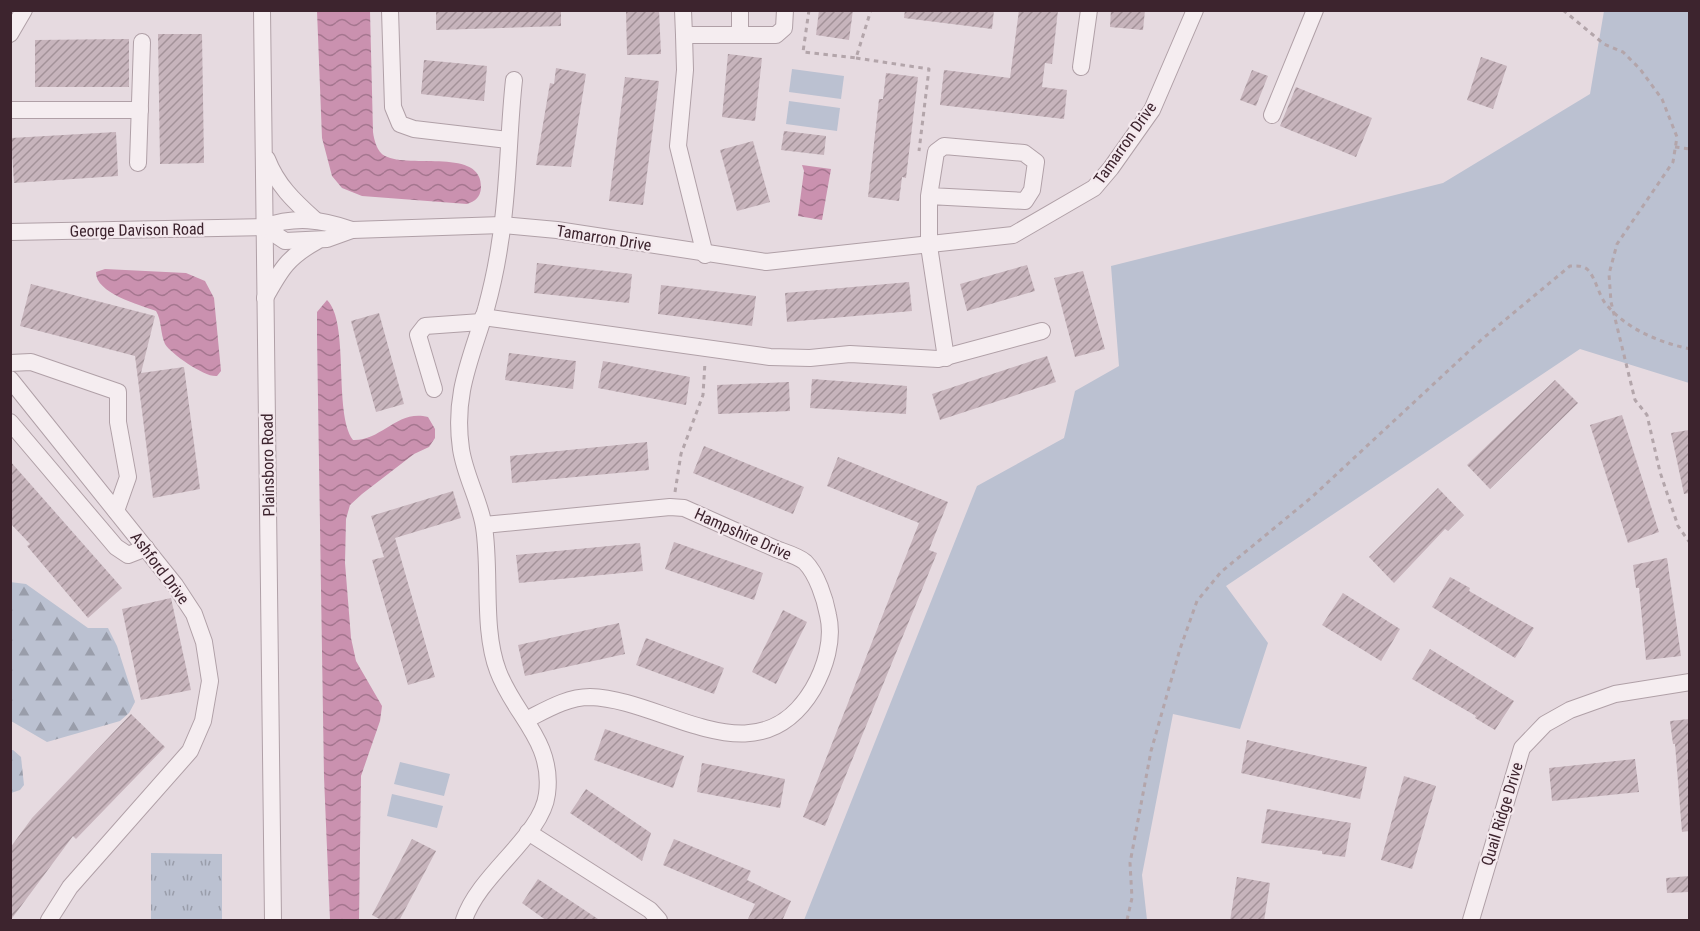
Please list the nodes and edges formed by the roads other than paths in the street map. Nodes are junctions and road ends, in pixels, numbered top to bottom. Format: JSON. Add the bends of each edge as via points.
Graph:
{"nodes":[{"id":1,"x":24,"y":10,"type":"edge"},
{"id":2,"x":262,"y":10,"type":"edge"},
{"id":3,"x":390,"y":10,"type":"edge"},
{"id":4,"x":683,"y":10,"type":"edge"},
{"id":5,"x":740,"y":10,"type":"edge"},
{"id":6,"x":785,"y":10,"type":"edge"},
{"id":7,"x":1089,"y":10,"type":"edge"},
{"id":8,"x":1195,"y":10,"type":"edge"},
{"id":9,"x":1315,"y":10,"type":"edge"},
{"id":10,"x":10,"y":34,"type":"edge"},
{"id":11,"x":684,"y":35,"type":"junction"},
{"id":12,"x":740,"y":35,"type":"junction"},
{"id":13,"x":142,"y":42,"type":"dead end"},
{"id":14,"x":1081,"y":67,"type":"dead end"},
{"id":15,"x":514,"y":80,"type":"dead end"},
{"id":16,"x":10,"y":110,"type":"edge"},
{"id":17,"x":140,"y":110,"type":"junction"},
{"id":18,"x":1272,"y":115,"type":"dead end"},
{"id":19,"x":508,"y":140,"type":"junction"},
{"id":20,"x":264,"y":151,"type":"junction"},
{"id":21,"x":138,"y":163,"type":"dead end"},
{"id":22,"x":929,"y":196,"type":"junction"},
{"id":23,"x":314,"y":219,"type":"junction"},
{"id":24,"x":502,"y":225,"type":"junction"},
{"id":25,"x":264,"y":227,"type":"junction"},
{"id":26,"x":352,"y":230,"type":"junction"},
{"id":27,"x":10,"y":232,"type":"edge"},
{"id":28,"x":320,"y":240,"type":"junction"},
{"id":29,"x":929,"y":246,"type":"junction"},
{"id":30,"x":705,"y":255,"type":"junction"},
{"id":31,"x":265,"y":298,"type":"junction"},
{"id":32,"x":482,"y":320,"type":"junction"},
{"id":33,"x":1041,"y":331,"type":"dead end"},
{"id":34,"x":946,"y":358,"type":"junction"},
{"id":35,"x":10,"y":363,"type":"edge"},
{"id":36,"x":13,"y":387,"type":"edge"},
{"id":37,"x":434,"y":389,"type":"dead end"},
{"id":38,"x":10,"y":422,"type":"edge"},
{"id":39,"x":116,"y":511,"type":"junction"},
{"id":40,"x":484,"y":525,"type":"junction"},
{"id":41,"x":146,"y":548,"type":"junction"},
{"id":42,"x":1689,"y":682,"type":"edge"},
{"id":43,"x":526,"y":720,"type":"junction"},
{"id":44,"x":528,"y":832,"type":"junction"},
{"id":45,"x":49,"y":921,"type":"edge"},
{"id":46,"x":273,"y":921,"type":"edge"},
{"id":47,"x":464,"y":921,"type":"edge"},
{"id":48,"x":659,"y":921,"type":"edge"},
{"id":49,"x":1471,"y":921,"type":"edge"}],
"edges":[{"from":1,"to":10,"type":"street"},
{"from":2,"to":20,"type":"street","name":"Plainsboro Road"},
{"from":3,"to":19,"type":"street","via":[[393,107],[400,124]]},
{"from":4,"to":11,"type":"street"},
{"from":5,"to":12,"type":"street"},
{"from":6,"to":12,"type":"street","via":[[784,28],[776,35]]},
{"from":7,"to":14,"type":"street"},
{"from":8,"to":29,"type":"street","name":"Tamarron Drive","via":[[1152,110],[1094,188],[1013,235]]},
{"from":9,"to":18,"type":"street"},
{"from":11,"to":12,"type":"street"},
{"from":11,"to":30,"type":"street","via":[[678,146]]},
{"from":13,"to":17,"type":"street"},
{"from":15,"to":19,"type":"street"},
{"from":16,"to":17,"type":"street"},
{"from":17,"to":21,"type":"street"},
{"from":19,"to":24,"type":"street"},
{"from":20,"to":23,"type":"street","via":[[274,176],[290,198]]},
{"from":20,"to":25,"type":"street","name":"Plainsboro Road"},
{"from":22,"to":22,"type":"street","via":[[936,152],[944,146],[1024,153],[1036,162],[1032,190],[1024,201]]},
{"from":22,"to":29,"type":"street"},
{"from":23,"to":25,"type":"street","name":"Tamarron Drive","via":[[285,220]]},
{"from":23,"to":26,"type":"street","name":"Tamarron Drive"},
{"from":24,"to":26,"type":"street","name":"Tamarron Drive"},
{"from":24,"to":30,"type":"street","name":"Tamarron Drive","via":[[557,230]]},
{"from":24,"to":32,"type":"street"},
{"from":25,"to":27,"type":"street","name":"George Davison Road"},
{"from":25,"to":28,"type":"street","name":"Tamarron Drive","via":[[285,241]]},
{"from":25,"to":31,"type":"street","name":"Plainsboro Road"},
{"from":26,"to":28,"type":"street","name":"Tamarron Drive"},
{"from":28,"to":31,"type":"street","via":[[283,266]]},
{"from":29,"to":30,"type":"street","name":"Tamarron Drive","via":[[765,262]]},
{"from":29,"to":34,"type":"street"},
{"from":31,"to":46,"type":"street","name":"Plainsboro Road"},
{"from":32,"to":34,"type":"street","via":[[770,357],[850,354]]},
{"from":32,"to":37,"type":"street","via":[[425,326],[418,335]]},
{"from":32,"to":40,"type":"street","via":[[458,404],[461,450]]},
{"from":33,"to":34,"type":"street"},
{"from":35,"to":39,"type":"street","via":[[31,362],[118,392],[118,422],[128,477]]},
{"from":36,"to":39,"type":"street","name":"Ashford Drive"},
{"from":38,"to":41,"type":"street","via":[[116,547],[128,555]]},
{"from":39,"to":41,"type":"street","name":"Ashford Drive"},
{"from":40,"to":43,"type":"street","via":[[492,652],[498,673]]},
{"from":40,"to":43,"type":"street","name":"Hampshire Drive","via":[[684,508],[804,561],[825,602],[829,620],[829,648],[819,679],[804,704],[778,725],[747,734],[719,733],[603,698],[586,697],[561,703]]},
{"from":41,"to":45,"type":"street","name":"Ashford Drive","via":[[194,614],[204,642],[210,681],[203,720],[190,751],[70,887]]},
{"from":42,"to":49,"type":"street","name":"Quail Ridge Drive","via":[[1615,694],[1570,710],[1545,724],[1522,748]]},
{"from":43,"to":44,"type":"street","via":[[543,749],[548,770],[547,796]]},
{"from":44,"to":47,"type":"street","via":[[482,885],[469,904]]},
{"from":44,"to":48,"type":"street","via":[[650,910]]}]}
